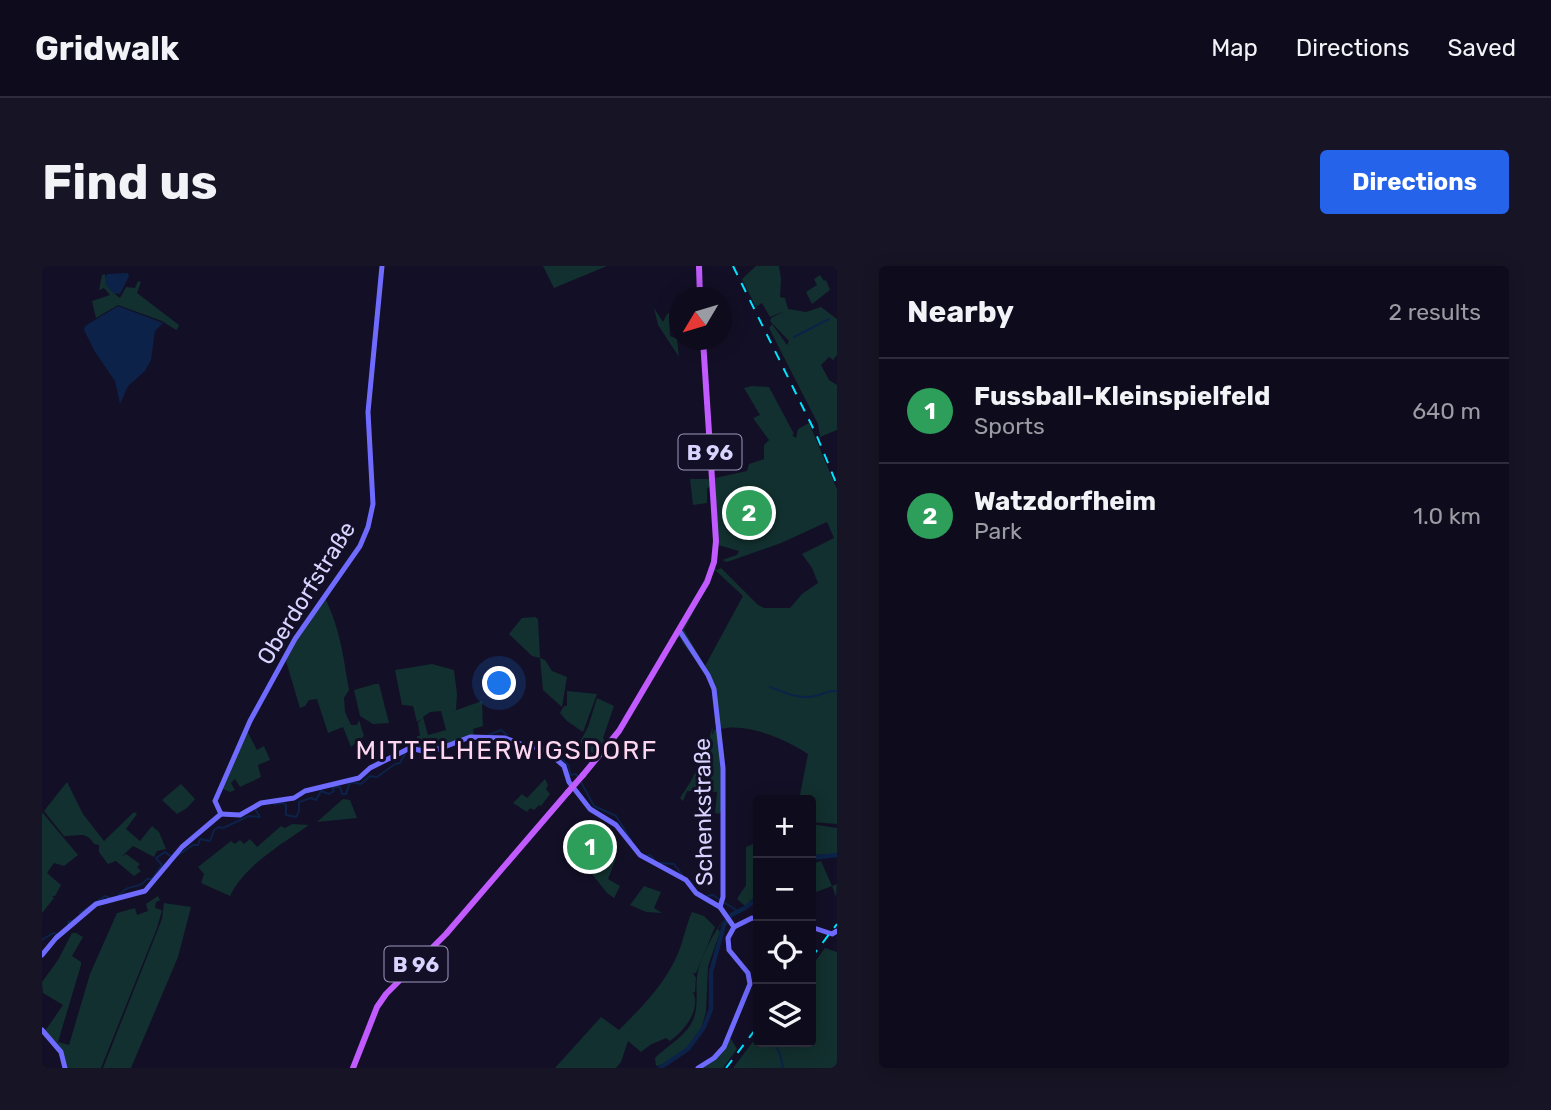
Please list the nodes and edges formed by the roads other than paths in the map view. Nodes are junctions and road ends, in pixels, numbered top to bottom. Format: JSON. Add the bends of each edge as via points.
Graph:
{"nodes":[{"id":1,"x":382,"y":266,"type":"edge"},
{"id":2,"x":699,"y":266,"type":"edge"},
{"id":3,"x":700,"y":287,"type":"edge"},
{"id":4,"x":704,"y":350,"type":"edge"},
{"id":5,"x":678,"y":630,"type":"junction"},
{"id":6,"x":221,"y":814,"type":"junction"},
{"id":7,"x":721,"y":903,"type":"junction"},
{"id":8,"x":753,"y":919,"type":"edge"},
{"id":9,"x":734,"y":926,"type":"junction"},
{"id":10,"x":816,"y":929,"type":"edge"},
{"id":11,"x":837,"y":931,"type":"edge"},
{"id":12,"x":42,"y":955,"type":"edge"},
{"id":13,"x":42,"y":1030,"type":"edge"},
{"id":14,"x":65,"y":1068,"type":"edge"},
{"id":15,"x":353,"y":1068,"type":"edge"},
{"id":16,"x":698,"y":1068,"type":"edge"}],
"edges":[{"from":1,"to":6,"type":"street","name":"Oberdorfstraße","via":[[368,412],[373,504],[367,532],[295,639],[250,721],[215,801]]},
{"from":2,"to":3,"type":"main road"},
{"from":4,"to":5,"type":"main road","number":"B 96","via":[[716,548],[710,574]]},
{"from":5,"to":7,"type":"street","name":"Schenkstraße","via":[[714,690],[723,768]]},
{"from":5,"to":15,"type":"main road","number":"B 96","bridge":true,"via":[[619,731],[440,941],[386,994]]},
{"from":6,"to":7,"type":"street","via":[[240,815],[261,803],[359,778],[410,748],[439,749],[468,737],[505,738],[549,752],[564,766],[569,782],[590,810],[617,826],[640,855],[686,880],[699,895]]},
{"from":6,"to":12,"type":"street","via":[[182,847],[145,891],[96,904]]},
{"from":7,"to":9,"type":"street","name":"Schenkstraße"},
{"from":8,"to":9,"type":"street"},
{"from":9,"to":16,"type":"street","via":[[728,948],[749,974],[750,984],[723,1049]]},
{"from":10,"to":11,"type":"street"},
{"from":13,"to":14,"type":"street","via":[[61,1052]]}]}
